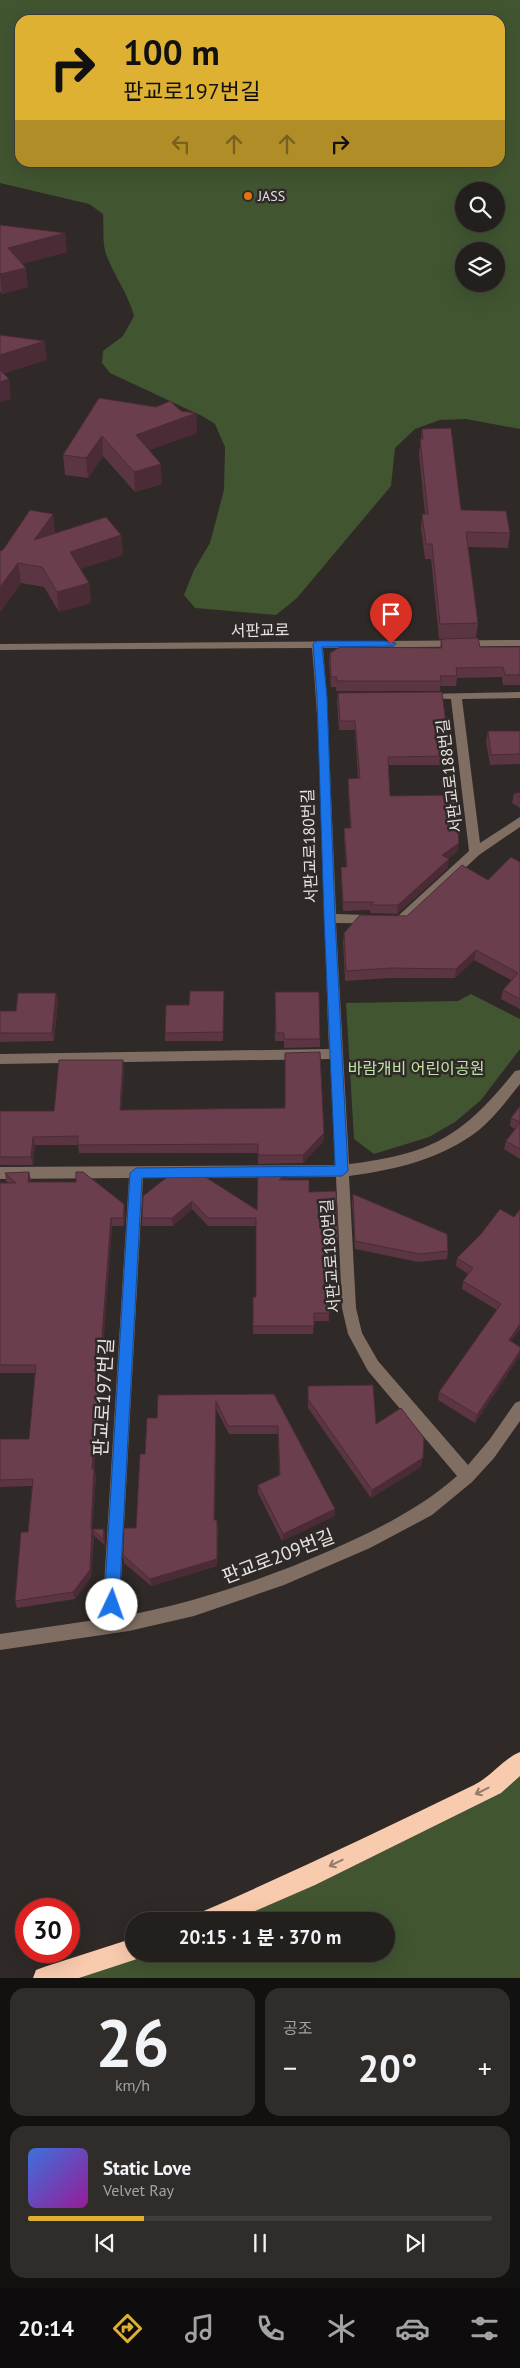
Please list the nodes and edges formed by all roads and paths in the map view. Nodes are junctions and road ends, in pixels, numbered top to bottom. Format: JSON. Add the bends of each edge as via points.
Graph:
{"nodes":[{"id":1,"x":520,"y":643,"type":"edge"},
{"id":2,"x":317,"y":644,"type":"junction"},
{"id":3,"x":0,"y":647,"type":"edge"},
{"id":4,"x":520,"y":695,"type":"edge"},
{"id":5,"x":418,"y":696,"type":"edge"},
{"id":6,"x":456,"y":696,"type":"junction"},
{"id":7,"x":520,"y":821,"type":"edge"},
{"id":8,"x":475,"y":852,"type":"junction"},
{"id":9,"x":329,"y":918,"type":"junction"},
{"id":10,"x":335,"y":1054,"type":"junction"},
{"id":11,"x":0,"y":1059,"type":"edge"},
{"id":12,"x":520,"y":1075,"type":"edge"},
{"id":13,"x":342,"y":1171,"type":"junction"},
{"id":14,"x":0,"y":1173,"type":"edge"},
{"id":15,"x":136,"y":1173,"type":"junction"},
{"id":16,"x":520,"y":1408,"type":"edge"},
{"id":17,"x":467,"y":1476,"type":"junction"},
{"id":18,"x":110,"y":1624,"type":"junction"},
{"id":19,"x":0,"y":1642,"type":"edge"},
{"id":20,"x":520,"y":1762,"type":"edge"},
{"id":21,"x":227,"y":1912,"type":"edge"},
{"id":22,"x":125,"y":1952,"type":"edge"},
{"id":23,"x":44,"y":1978,"type":"edge"}],
"edges":[{"from":1,"to":2,"type":"street","name":"서판교로"},
{"from":2,"to":3,"type":"street","name":"서판교로"},
{"from":2,"to":9,"type":"street","name":"서판교로180번길","via":[[327,697]]},
{"from":4,"to":6,"type":"street"},
{"from":5,"to":6,"type":"street"},
{"from":6,"to":8,"type":"street","name":"서판교로188번길"},
{"from":7,"to":8,"type":"street","name":"서판교로188번길"},
{"from":8,"to":9,"type":"street","name":"서판교로188번길","via":[[401,920]]},
{"from":9,"to":10,"type":"street","name":"서판교로180번길"},
{"from":10,"to":11,"type":"street"},
{"from":10,"to":13,"type":"street","name":"서판교로180번길"},
{"from":12,"to":13,"type":"street","via":[[474,1126],[447,1143],[410,1158]]},
{"from":13,"to":15,"type":"street"},
{"from":13,"to":17,"type":"street","name":"서판교로180번길","via":[[347,1285],[355,1334],[373,1366]]},
{"from":14,"to":15,"type":"street"},
{"from":15,"to":18,"type":"street","name":"판교로197번길"},
{"from":16,"to":17,"type":"street","name":"판교로209번길","via":[[506,1431]]},
{"from":17,"to":18,"type":"street","name":"판교로209번길","via":[[427,1508],[396,1527],[310,1568],[239,1594],[170,1614]]},
{"from":18,"to":19,"type":"street","name":"판교로209번길"},
{"from":20,"to":21,"type":"highway","one_way":true,"via":[[494,1786]]},
{"from":22,"to":23,"type":"highway"}]}
